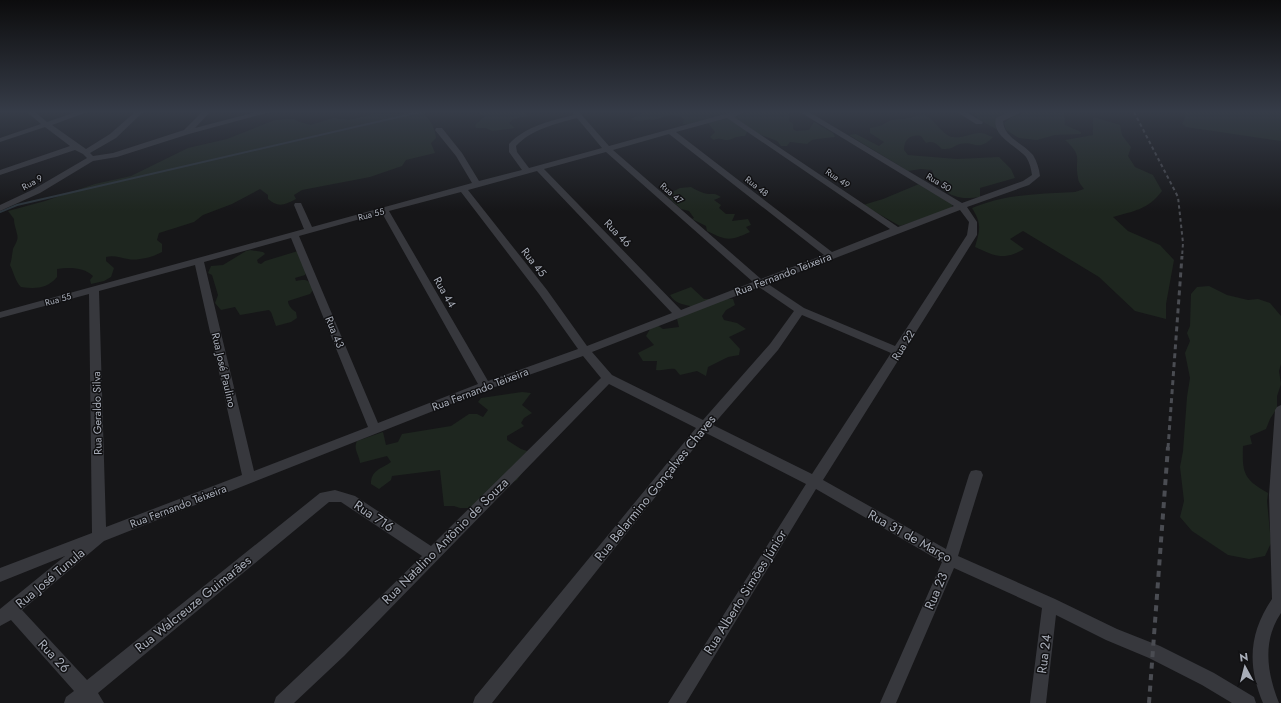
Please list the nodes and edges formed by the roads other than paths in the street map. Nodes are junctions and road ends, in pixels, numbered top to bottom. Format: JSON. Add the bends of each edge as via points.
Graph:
{"nodes":[{"id":1,"x":73,"y":145,"type":"edge"},
{"id":2,"x":98,"y":145,"type":"edge"},
{"id":3,"x":146,"y":145,"type":"edge"},
{"id":4,"x":450,"y":145,"type":"edge"},
{"id":5,"x":513,"y":145,"type":"edge"},
{"id":6,"x":603,"y":145,"type":"edge"},
{"id":7,"x":623,"y":145,"type":"edge"},
{"id":8,"x":688,"y":145,"type":"edge"},
{"id":9,"x":771,"y":145,"type":"edge"},
{"id":10,"x":858,"y":145,"type":"edge"},
{"id":11,"x":1018,"y":145,"type":"edge"},
{"id":12,"x":76,"y":147,"type":"junction"},
{"id":13,"x":607,"y":149,"type":"junction"},
{"id":14,"x":86,"y":152,"type":"junction"},
{"id":15,"x":91,"y":160,"type":"junction"},
{"id":16,"x":539,"y":168,"type":"junction"},
{"id":17,"x":528,"y":171,"type":"junction"},
{"id":18,"x":0,"y":173,"type":"edge"},
{"id":19,"x":477,"y":185,"type":"junction"},
{"id":20,"x":463,"y":189,"type":"junction"},
{"id":21,"x":298,"y":205,"type":"dead end"},
{"id":22,"x":962,"y":207,"type":"junction"},
{"id":23,"x":0,"y":208,"type":"edge"},
{"id":24,"x":384,"y":210,"type":"junction"},
{"id":25,"x":309,"y":230,"type":"junction"},
{"id":26,"x":897,"y":230,"type":"junction"},
{"id":27,"x":294,"y":234,"type":"junction"},
{"id":28,"x":830,"y":255,"type":"junction"},
{"id":29,"x":199,"y":260,"type":"junction"},
{"id":30,"x":760,"y":283,"type":"junction"},
{"id":31,"x":94,"y":289,"type":"junction"},
{"id":32,"x":800,"y":310,"type":"junction"},
{"id":33,"x":679,"y":314,"type":"junction"},
{"id":34,"x":0,"y":315,"type":"edge"},
{"id":35,"x":584,"y":351,"type":"junction"},
{"id":36,"x":898,"y":352,"type":"junction"},
{"id":37,"x":608,"y":378,"type":"junction"},
{"id":38,"x":485,"y":386,"type":"junction"},
{"id":39,"x":1281,"y":412,"type":"edge"},
{"id":40,"x":705,"y":426,"type":"junction"},
{"id":41,"x":375,"y":430,"type":"junction"},
{"id":42,"x":976,"y":476,"type":"dead end"},
{"id":43,"x":248,"y":479,"type":"junction"},
{"id":44,"x":815,"y":482,"type":"junction"},
{"id":45,"x":1279,"y":496,"type":"edge"},
{"id":46,"x":314,"y":506,"type":"joint"},
{"id":47,"x":99,"y":537,"type":"junction"},
{"id":48,"x":432,"y":554,"type":"junction"},
{"id":49,"x":950,"y":559,"type":"junction"},
{"id":50,"x":0,"y":575,"type":"edge"},
{"id":51,"x":1280,"y":601,"type":"edge"},
{"id":52,"x":1050,"y":604,"type":"junction"},
{"id":53,"x":6,"y":614,"type":"edge"},
{"id":54,"x":91,"y":697,"type":"edge"},
{"id":55,"x":72,"y":703,"type":"edge"},
{"id":56,"x":282,"y":703,"type":"edge"},
{"id":57,"x":480,"y":703,"type":"edge"},
{"id":58,"x":676,"y":703,"type":"edge"},
{"id":59,"x":888,"y":703,"type":"edge"},
{"id":60,"x":1038,"y":703,"type":"edge"},
{"id":61,"x":1248,"y":703,"type":"edge"},
{"id":62,"x":1271,"y":703,"type":"edge"}],
"edges":[{"from":1,"to":12,"type":"street"},
{"from":2,"to":14,"type":"street"},
{"from":3,"to":15,"type":"street","name":"Rua 9"},
{"from":4,"to":19,"type":"street"},
{"from":5,"to":17,"type":"street","via":[[513,152]]},
{"from":6,"to":13,"type":"street","name":"Rua 47"},
{"from":7,"to":13,"type":"street","name":"Rua 55"},
{"from":8,"to":28,"type":"street","name":"Rua 48"},
{"from":9,"to":26,"type":"street","name":"Rua 49"},
{"from":10,"to":22,"type":"street","name":"Rua 50"},
{"from":11,"to":22,"type":"street","name":"Rua Fernando Teixeira","via":[[1030,156],[1036,176],[1026,183]]},
{"from":12,"to":14,"type":"street"},
{"from":12,"to":18,"type":"street"},
{"from":13,"to":16,"type":"street","name":"Rua 55"},
{"from":13,"to":30,"type":"street","name":"Rua 47"},
{"from":14,"to":15,"type":"street"},
{"from":15,"to":23,"type":"street","name":"Rua 9","via":[[32,194]]},
{"from":16,"to":17,"type":"street","name":"Rua 55"},
{"from":16,"to":33,"type":"street","name":"Rua 46"},
{"from":17,"to":19,"type":"street","name":"Rua 55"},
{"from":19,"to":20,"type":"street","name":"Rua 55"},
{"from":20,"to":24,"type":"street","name":"Rua 55"},
{"from":20,"to":35,"type":"street","name":"Rua 45","via":[[543,292]]},
{"from":21,"to":25,"type":"street"},
{"from":22,"to":26,"type":"street","name":"Rua Fernando Teixeira"},
{"from":22,"to":36,"type":"street","name":"Rua 22","via":[[973,219],[975,226],[972,235]]},
{"from":24,"to":25,"type":"street","name":"Rua 55"},
{"from":24,"to":38,"type":"street","name":"Rua 44"},
{"from":25,"to":27,"type":"street","name":"Rua 55"},
{"from":26,"to":28,"type":"street","name":"Rua Fernando Teixeira"},
{"from":27,"to":29,"type":"street","name":"Rua 55"},
{"from":27,"to":41,"type":"street","name":"Rua 43"},
{"from":28,"to":30,"type":"street","name":"Rua Fernando Teixeira"},
{"from":29,"to":31,"type":"street","name":"Rua 55"},
{"from":29,"to":43,"type":"street","name":"Rua José Paulino"},
{"from":30,"to":32,"type":"street"},
{"from":30,"to":33,"type":"street","name":"Rua Fernando Teixeira"},
{"from":31,"to":34,"type":"street","name":"Rua 55"},
{"from":31,"to":47,"type":"street","name":"Rua Geraldo Silva"},
{"from":32,"to":36,"type":"street"},
{"from":32,"to":40,"type":"street","name":"Rua Belarmino Gonçalves Chaves","via":[[774,347]]},
{"from":33,"to":35,"type":"street","name":"Rua Fernando Teixeira"},
{"from":35,"to":37,"type":"street","name":"Rua 31 de Março"},
{"from":35,"to":38,"type":"street","name":"Rua Fernando Teixeira"},
{"from":36,"to":44,"type":"street","name":"Rua 22"},
{"from":37,"to":40,"type":"street","name":"Rua 31 de Março"},
{"from":37,"to":48,"type":"street","name":"Rua Natalino Antônio de Souza"},
{"from":38,"to":41,"type":"street","name":"Rua Fernando Teixeira"},
{"from":39,"to":45,"type":"street"},
{"from":40,"to":44,"type":"street","name":"Rua 31 de Março"},
{"from":40,"to":57,"type":"street","name":"Rua Belarmino Gonçalves Chaves"},
{"from":41,"to":43,"type":"street","name":"Rua Fernando Teixeira"},
{"from":42,"to":49,"type":"street","name":"Rua 23"},
{"from":43,"to":47,"type":"street","name":"Rua Fernando Teixeira"},
{"from":44,"to":49,"type":"street","name":"Rua 31 de Março"},
{"from":44,"to":58,"type":"street","name":"Rua Alberto Simões Júnior"},
{"from":45,"to":51,"type":"street"},
{"from":46,"to":48,"type":"street","name":"Rua 716","via":[[325,497],[341,496]]},
{"from":46,"to":54,"type":"street","name":"Rua Walcreuze Guimarães"},
{"from":47,"to":50,"type":"street","name":"Rua Fernando Teixeira"},
{"from":47,"to":53,"type":"street","name":"Rua José Tunula"},
{"from":48,"to":56,"type":"street","name":"Rua Natalino Antônio de Souza"},
{"from":49,"to":52,"type":"street","name":"Rua 31 de Março"},
{"from":49,"to":59,"type":"street","name":"Rua 23"},
{"from":51,"to":62,"type":"street","via":[[1269,617],[1262,637],[1260,660],[1263,684]]},
{"from":52,"to":60,"type":"street","name":"Rua 24"},
{"from":52,"to":61,"type":"street","name":"Rua 31 de Março","via":[[1112,635],[1154,652],[1208,679]]},
{"from":53,"to":54,"type":"street","name":"Rua 26"},
{"from":54,"to":55,"type":"street","name":"Rua Walcreuze Guimarães"}]}
